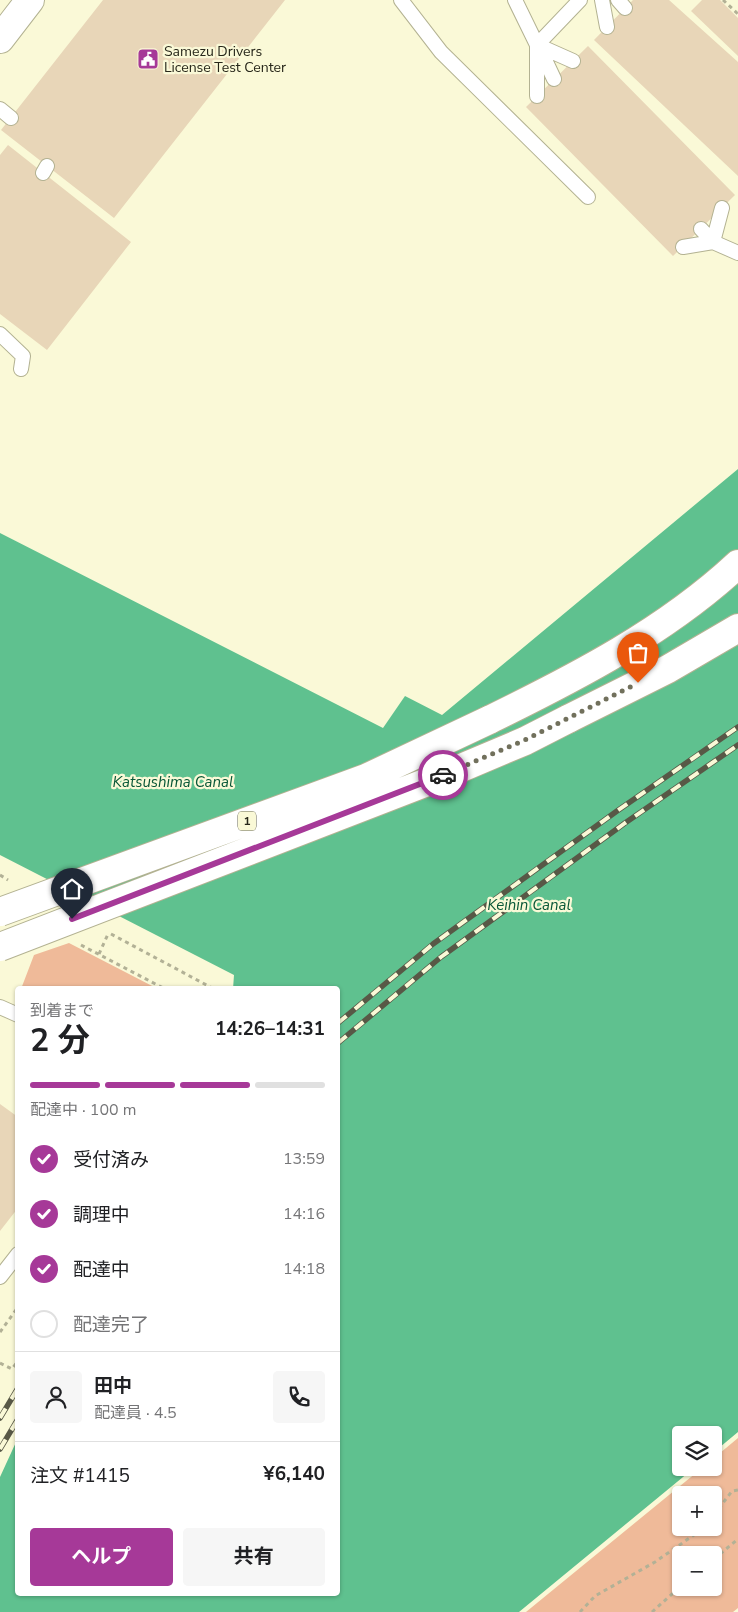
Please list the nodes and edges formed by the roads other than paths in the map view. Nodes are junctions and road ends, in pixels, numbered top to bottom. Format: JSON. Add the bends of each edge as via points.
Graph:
{"nodes":[{"id":1,"x":30,"y":0,"type":"edge"},
{"id":2,"x":401,"y":0,"type":"edge"},
{"id":3,"x":515,"y":0,"type":"edge"},
{"id":4,"x":580,"y":0,"type":"edge"},
{"id":5,"x":602,"y":0,"type":"edge"},
{"id":6,"x":607,"y":27,"type":"dead end"},
{"id":7,"x":0,"y":39,"type":"edge"},
{"id":8,"x":537,"y":44,"type":"junction"},
{"id":9,"x":572,"y":61,"type":"dead end"},
{"id":10,"x":554,"y":79,"type":"dead end"},
{"id":11,"x":537,"y":96,"type":"dead end"},
{"id":12,"x":588,"y":197,"type":"dead end"},
{"id":13,"x":722,"y":208,"type":"dead end"},
{"id":14,"x":700,"y":229,"type":"dead end"},
{"id":15,"x":713,"y":242,"type":"junction"},
{"id":16,"x":683,"y":247,"type":"dead end"},
{"id":17,"x":738,"y":253,"type":"edge"},
{"id":18,"x":0,"y":334,"type":"edge"},
{"id":19,"x":21,"y":369,"type":"dead end"},
{"id":20,"x":738,"y":564,"type":"edge"},
{"id":21,"x":738,"y":628,"type":"edge"},
{"id":22,"x":0,"y":912,"type":"edge"},
{"id":23,"x":0,"y":947,"type":"edge"},
{"id":24,"x":0,"y":1007,"type":"edge"},
{"id":25,"x":15,"y":1014,"type":"edge"},
{"id":26,"x":15,"y":1258,"type":"edge"},
{"id":27,"x":0,"y":1277,"type":"edge"}],
"edges":[{"from":1,"to":7,"type":"main road"},
{"from":2,"to":12,"type":"lane","via":[[441,52]]},
{"from":3,"to":8,"type":"lane"},
{"from":4,"to":8,"type":"lane"},
{"from":5,"to":6,"type":"lane"},
{"from":8,"to":9,"type":"lane"},
{"from":8,"to":10,"type":"lane"},
{"from":8,"to":11,"type":"lane"},
{"from":13,"to":15,"type":"lane"},
{"from":14,"to":15,"type":"lane"},
{"from":15,"to":16,"type":"lane"},
{"from":15,"to":17,"type":"lane"},
{"from":18,"to":19,"type":"lane","via":[[23,356]]},
{"from":20,"to":22,"type":"main road","number":"1","bridge":true,"via":[[684,608],[633,643],[540,695],[366,778]]},
{"from":21,"to":23,"type":"main road","number":"1","bridge":true,"via":[[668,669],[525,740],[435,779]]},
{"from":24,"to":25,"type":"lane"},
{"from":26,"to":27,"type":"lane"}]}
